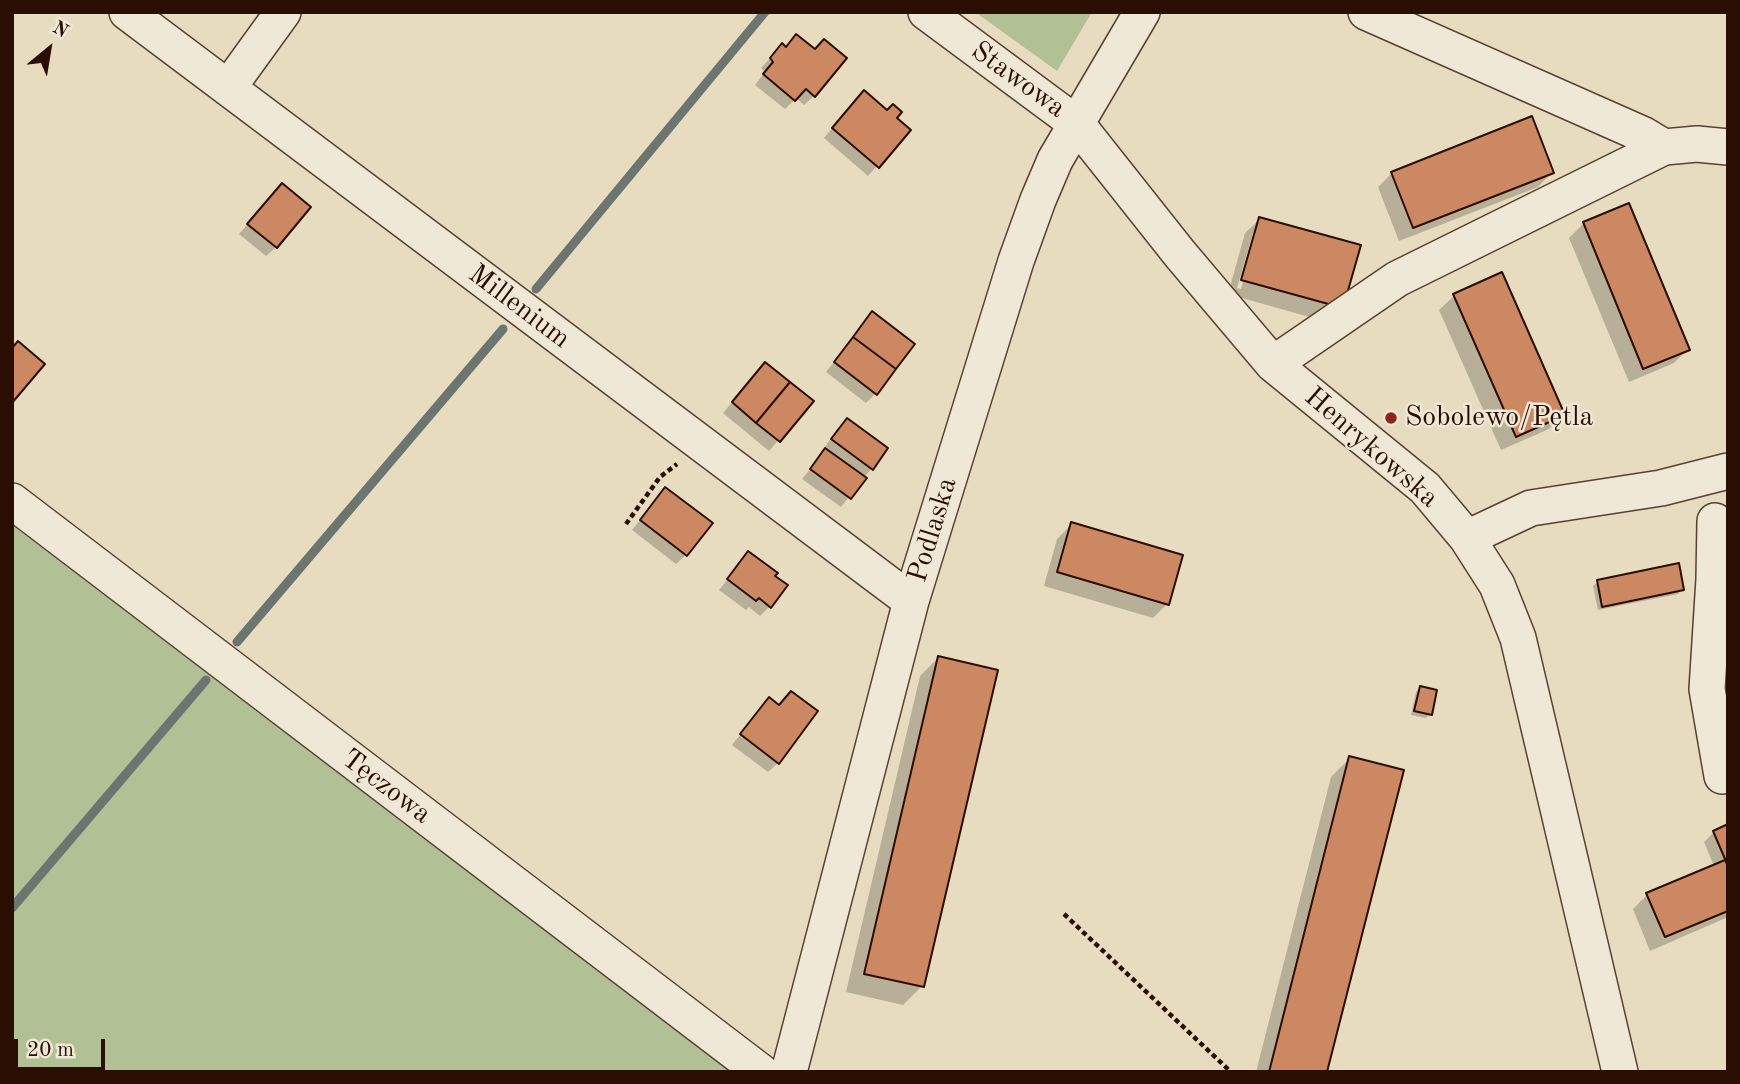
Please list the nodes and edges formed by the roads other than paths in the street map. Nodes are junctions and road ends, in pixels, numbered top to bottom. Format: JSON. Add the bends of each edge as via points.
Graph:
{"nodes":[{"id":1,"x":127,"y":12,"type":"edge"},
{"id":2,"x":283,"y":12,"type":"edge"},
{"id":3,"x":926,"y":12,"type":"edge"},
{"id":4,"x":1142,"y":12,"type":"edge"},
{"id":5,"x":1366,"y":12,"type":"edge"},
{"id":6,"x":228,"y":88,"type":"junction"},
{"id":7,"x":1077,"y":124,"type":"junction"},
{"id":8,"x":1728,"y":146,"type":"edge"},
{"id":9,"x":1664,"y":147,"type":"junction"},
{"id":10,"x":1273,"y":364,"type":"junction"},
{"id":11,"x":1728,"y":471,"type":"edge"},
{"id":12,"x":1661,"y":488,"type":"junction"},
{"id":13,"x":12,"y":501,"type":"edge"},
{"id":14,"x":1721,"y":524,"type":"edge"},
{"id":15,"x":1467,"y":538,"type":"junction"},
{"id":16,"x":911,"y":601,"type":"junction"},
{"id":17,"x":1723,"y":776,"type":"dead end"},
{"id":18,"x":761,"y":1072,"type":"edge"},
{"id":19,"x":789,"y":1072,"type":"edge"},
{"id":20,"x":1620,"y":1072,"type":"edge"}],
"edges":[{"from":1,"to":6,"type":"street","name":"Millenium"},
{"from":2,"to":6,"type":"street"},
{"from":3,"to":7,"type":"street","name":"Stawowa"},
{"from":4,"to":7,"type":"street","name":"Podlaska"},
{"from":5,"to":9,"type":"street"},
{"from":6,"to":16,"type":"street","name":"Millenium"},
{"from":7,"to":10,"type":"street","name":"Henrykowska"},
{"from":7,"to":16,"type":"street","name":"Podlaska","via":[[1055,160],[1020,249]]},
{"from":8,"to":9,"type":"street"},
{"from":9,"to":10,"type":"street","via":[[1397,279]]},
{"from":10,"to":15,"type":"street","name":"Henrykowska","via":[[1425,488]]},
{"from":11,"to":12,"type":"street"},
{"from":12,"to":14,"type":"street"},
{"from":12,"to":15,"type":"street","via":[[1531,508]]},
{"from":13,"to":18,"type":"street","name":"Tęczowa"},
{"from":14,"to":17,"type":"street","via":[[1707,689]]},
{"from":15,"to":20,"type":"street","name":"Henrykowska","via":[[1497,585],[1518,638]]},
{"from":16,"to":19,"type":"street","name":"Podlaska"}]}
